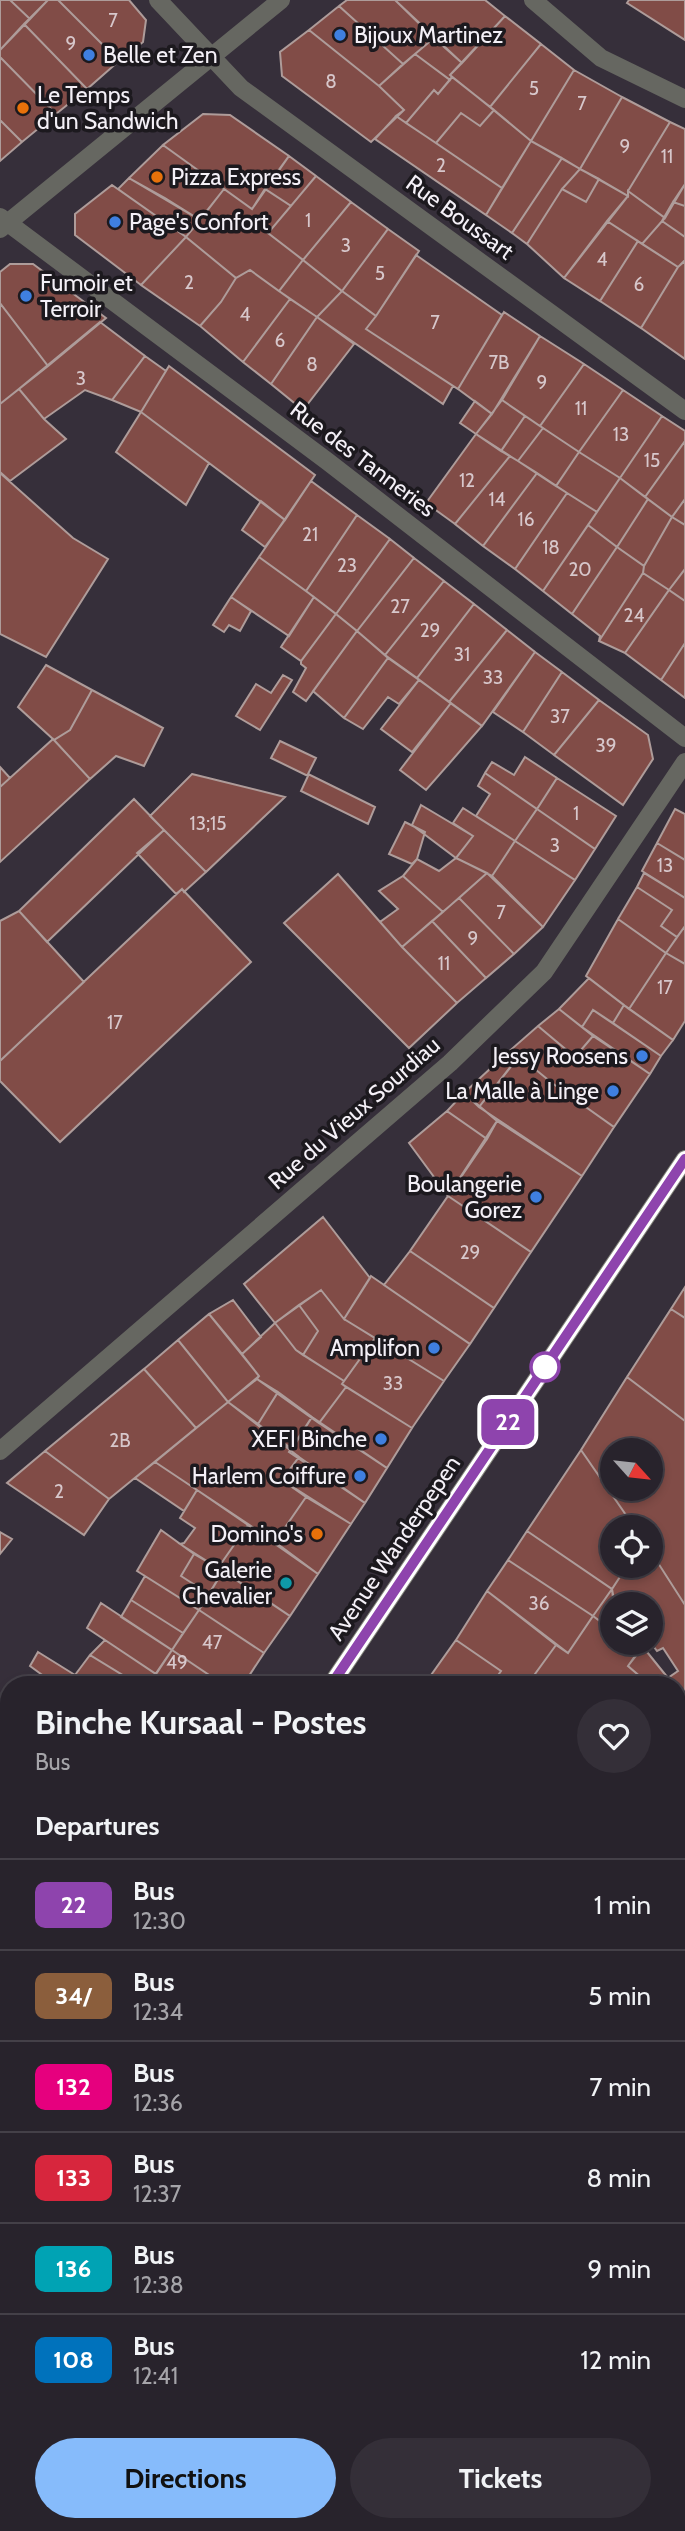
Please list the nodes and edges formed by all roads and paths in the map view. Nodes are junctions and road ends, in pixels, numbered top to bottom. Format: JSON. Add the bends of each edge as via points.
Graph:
{"nodes":[{"id":1,"x":158,"y":0,"type":"edge"},
{"id":2,"x":281,"y":0,"type":"edge"},
{"id":3,"x":533,"y":0,"type":"edge"},
{"id":4,"x":212,"y":57,"type":"junction"},
{"id":5,"x":685,"y":99,"type":"edge"},
{"id":6,"x":3,"y":223,"type":"edge"},
{"id":7,"x":685,"y":411,"type":"edge"},
{"id":8,"x":685,"y":738,"type":"edge"},
{"id":9,"x":685,"y":762,"type":"edge"},
{"id":10,"x":685,"y":1159,"type":"edge"},
{"id":11,"x":0,"y":1451,"type":"edge"},
{"id":12,"x":337,"y":1676,"type":"edge"}],
"edges":[{"from":1,"to":4,"type":"street","name":"Rue Boussart"},
{"from":2,"to":4,"type":"street"},
{"from":3,"to":5,"type":"street","via":[[601,58]]},
{"from":4,"to":6,"type":"street"},
{"from":4,"to":7,"type":"street","name":"Rue Boussart","via":[[241,88]]},
{"from":6,"to":8,"type":"street","name":"Rue des Tanneries","via":[[327,461]]},
{"from":9,"to":11,"type":"street","name":"Rue du Vieux Sourdiau","via":[[544,972],[450,1063]]},
{"from":10,"to":12,"type":"main road","name":"Avenue Wanderpepen"}]}
